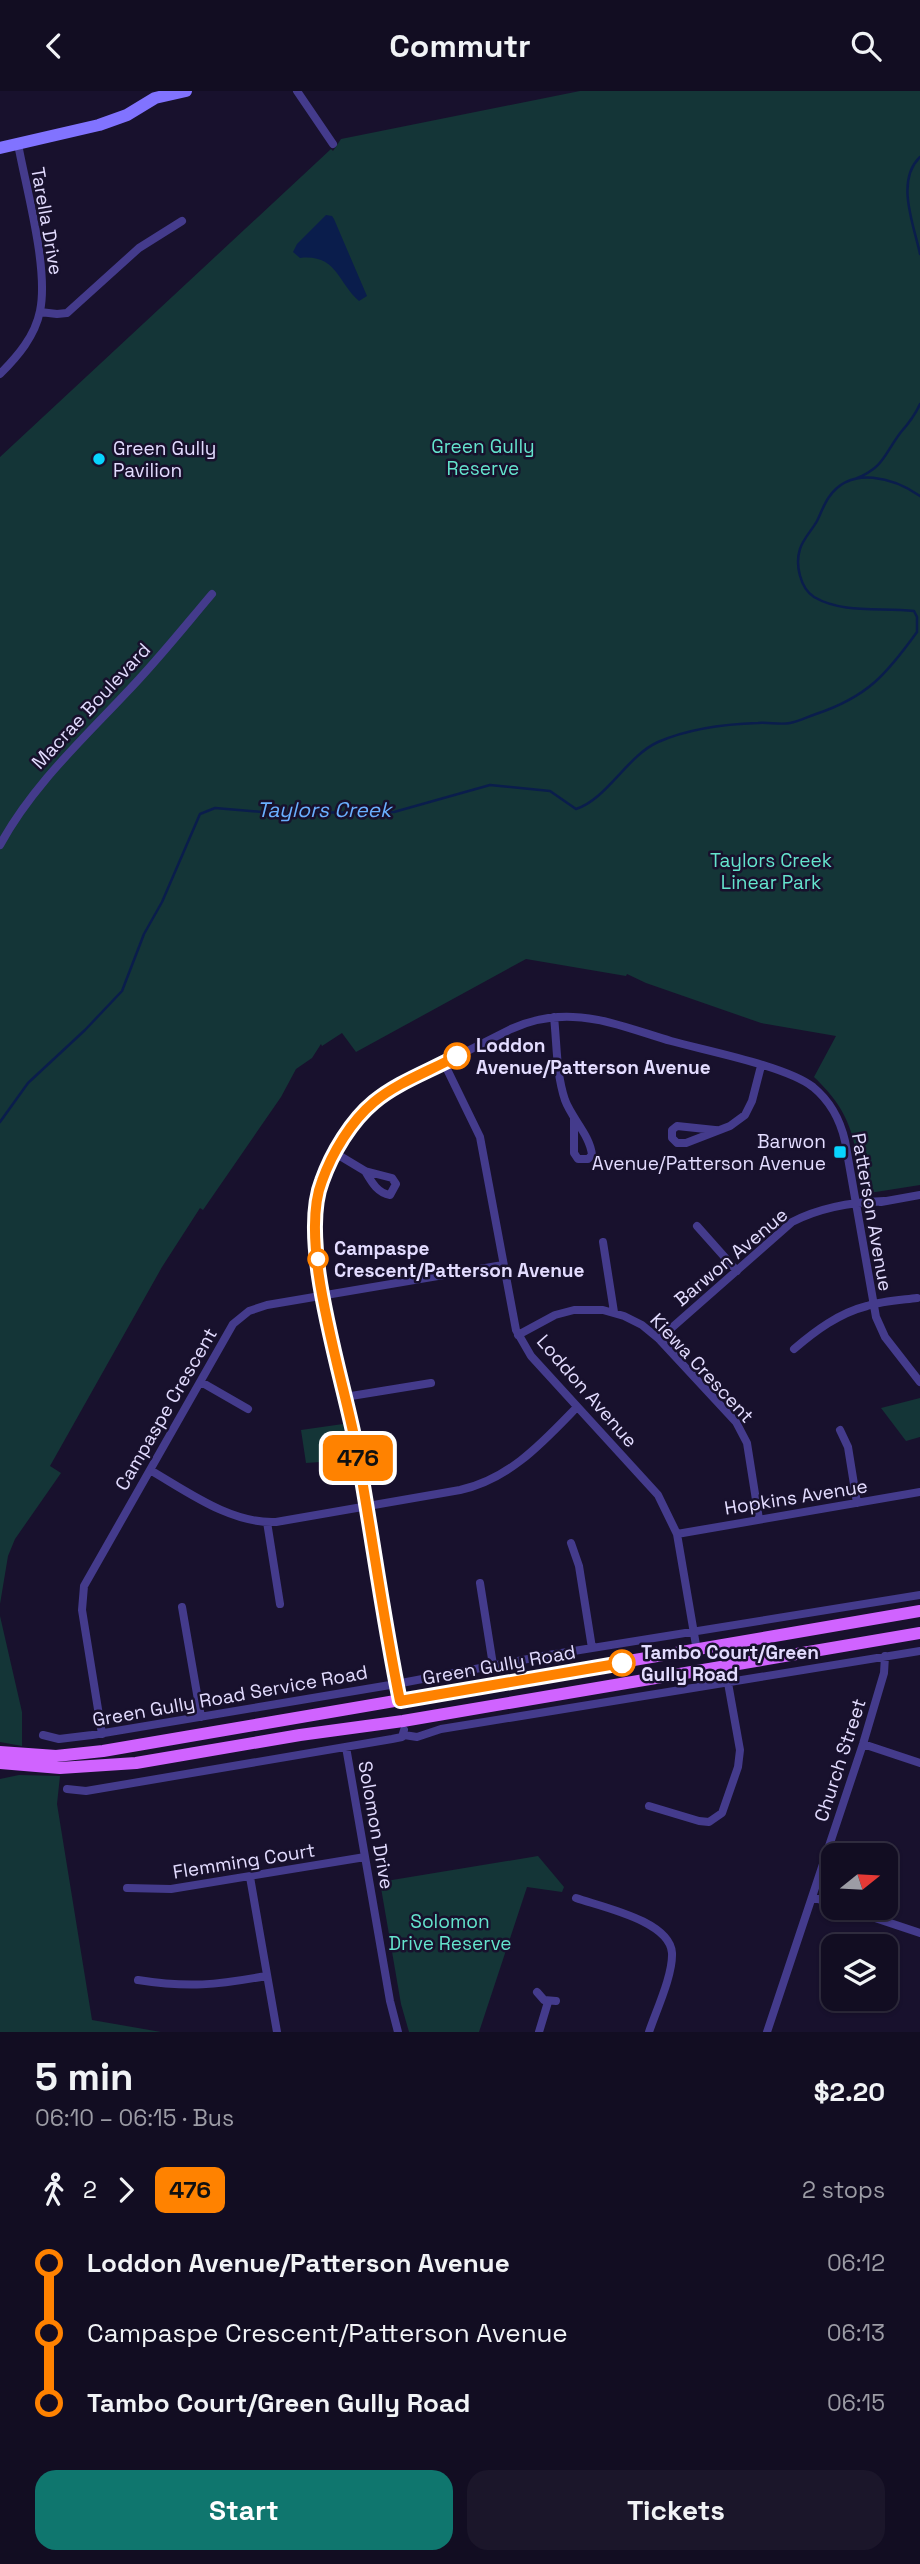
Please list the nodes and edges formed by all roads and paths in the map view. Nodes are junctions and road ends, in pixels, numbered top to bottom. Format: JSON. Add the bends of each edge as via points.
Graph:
{"nodes":[{"id":1,"x":188,"y":91,"type":"edge"},
{"id":2,"x":297,"y":91,"type":"edge"},
{"id":3,"x":155,"y":97,"type":"edge"},
{"id":4,"x":18,"y":144,"type":"junction"},
{"id":5,"x":333,"y":144,"type":"dead end"},
{"id":6,"x":0,"y":148,"type":"edge"},
{"id":7,"x":182,"y":221,"type":"dead end"},
{"id":8,"x":40,"y":312,"type":"junction"},
{"id":9,"x":0,"y":374,"type":"edge"},
{"id":10,"x":212,"y":594,"type":"dead end"},
{"id":11,"x":0,"y":845,"type":"edge"},
{"id":12,"x":554,"y":1017,"type":"junction"},
{"id":13,"x":444,"y":1063,"type":"junction"},
{"id":14,"x":761,"y":1066,"type":"junction"},
{"id":15,"x":574,"y":1119,"type":"dead end"},
{"id":16,"x":715,"y":1130,"type":"junction"},
{"id":17,"x":335,"y":1153,"type":"junction"},
{"id":18,"x":365,"y":1171,"type":"dead end"},
{"id":19,"x":920,"y":1195,"type":"edge"},
{"id":20,"x":856,"y":1205,"type":"junction"},
{"id":21,"x":697,"y":1226,"type":"dead end"},
{"id":22,"x":603,"y":1242,"type":"dead end"},
{"id":23,"x":503,"y":1265,"type":"junction"},
{"id":24,"x":737,"y":1271,"type":"junction"},
{"id":25,"x":324,"y":1295,"type":"junction"},
{"id":26,"x":917,"y":1298,"type":"dead end"},
{"id":27,"x":873,"y":1305,"type":"junction"},
{"id":28,"x":614,"y":1312,"type":"junction"},
{"id":29,"x":518,"y":1335,"type":"junction"},
{"id":30,"x":659,"y":1339,"type":"junction"},
{"id":31,"x":794,"y":1349,"type":"dead end"},
{"id":32,"x":920,"y":1382,"type":"edge"},
{"id":33,"x":201,"y":1383,"type":"junction"},
{"id":34,"x":431,"y":1383,"type":"dead end"},
{"id":35,"x":345,"y":1397,"type":"junction"},
{"id":36,"x":578,"y":1407,"type":"junction"},
{"id":37,"x":248,"y":1409,"type":"dead end"},
{"id":38,"x":840,"y":1430,"type":"dead end"},
{"id":39,"x":150,"y":1470,"type":"junction"},
{"id":40,"x":920,"y":1492,"type":"edge"},
{"id":41,"x":857,"y":1503,"type":"junction"},
{"id":42,"x":366,"y":1506,"type":"junction"},
{"id":43,"x":759,"y":1519,"type":"junction"},
{"id":44,"x":267,"y":1522,"type":"junction"},
{"id":45,"x":677,"y":1534,"type":"junction"},
{"id":46,"x":570,"y":1543,"type":"dead end"},
{"id":47,"x":480,"y":1583,"type":"dead end"},
{"id":48,"x":920,"y":1595,"type":"edge"},
{"id":49,"x":280,"y":1604,"type":"dead end"},
{"id":50,"x":182,"y":1607,"type":"dead end"},
{"id":51,"x":920,"y":1611,"type":"edge"},
{"id":52,"x":694,"y":1632,"type":"junction"},
{"id":53,"x":920,"y":1633,"type":"edge"},
{"id":54,"x":592,"y":1648,"type":"junction"},
{"id":55,"x":920,"y":1650,"type":"edge"},
{"id":56,"x":697,"y":1651,"type":"junction"},
{"id":57,"x":885,"y":1656,"type":"junction"},
{"id":58,"x":492,"y":1665,"type":"junction"},
{"id":59,"x":700,"y":1670,"type":"junction"},
{"id":60,"x":728,"y":1683,"type":"junction"},
{"id":61,"x":397,"y":1684,"type":"junction"},
{"id":62,"x":702,"y":1687,"type":"junction"},
{"id":63,"x":400,"y":1701,"type":"junction"},
{"id":64,"x":201,"y":1717,"type":"junction"},
{"id":65,"x":403,"y":1721,"type":"junction"},
{"id":66,"x":102,"y":1734,"type":"junction"},
{"id":67,"x":43,"y":1735,"type":"dead end"},
{"id":68,"x":404,"y":1735,"type":"junction"},
{"id":69,"x":863,"y":1744,"type":"junction"},
{"id":70,"x":346,"y":1747,"type":"junction"},
{"id":71,"x":0,"y":1752,"type":"edge"},
{"id":72,"x":0,"y":1763,"type":"edge"},
{"id":73,"x":920,"y":1763,"type":"edge"},
{"id":74,"x":67,"y":1789,"type":"dead end"},
{"id":75,"x":649,"y":1806,"type":"dead end"},
{"id":76,"x":365,"y":1857,"type":"junction"},
{"id":77,"x":250,"y":1877,"type":"junction"},
{"id":78,"x":127,"y":1888,"type":"dead end"},
{"id":79,"x":812,"y":1897,"type":"junction"},
{"id":80,"x":576,"y":1898,"type":"dead end"},
{"id":81,"x":821,"y":1900,"type":"edge"},
{"id":82,"x":881,"y":1920,"type":"edge"},
{"id":83,"x":920,"y":1933,"type":"edge"},
{"id":84,"x":266,"y":1976,"type":"junction"},
{"id":85,"x":138,"y":1980,"type":"dead end"},
{"id":86,"x":537,"y":1992,"type":"dead end"},
{"id":87,"x":277,"y":2032,"type":"edge"},
{"id":88,"x":398,"y":2032,"type":"edge"},
{"id":89,"x":539,"y":2032,"type":"edge"},
{"id":90,"x":649,"y":2032,"type":"edge"},
{"id":91,"x":767,"y":2032,"type":"edge"}],
"edges":[{"from":1,"to":3,"type":"street","via":[[172,101]]},
{"from":2,"to":5,"type":"street"},
{"from":3,"to":4,"type":"street","via":[[141,114]]},
{"from":4,"to":6,"type":"street"},
{"from":4,"to":8,"type":"street","name":"Tarella Drive","via":[[39,255]]},
{"from":7,"to":8,"type":"street","via":[[132,254],[67,313]]},
{"from":8,"to":9,"type":"street","name":"Tarella Drive","via":[[19,354]]},
{"from":10,"to":11,"type":"street","name":"Macrae Boulevard","via":[[44,781]]},
{"from":12,"to":13,"type":"street","name":"Patterson Avenue","via":[[518,1025]]},
{"from":12,"to":14,"type":"street","name":"Patterson Avenue","via":[[587,1018]]},
{"from":12,"to":15,"type":"street","via":[[559,1072]]},
{"from":13,"to":17,"type":"street","name":"Patterson Avenue","via":[[374,1102]]},
{"from":13,"to":23,"type":"street","name":"Loddon Avenue","via":[[480,1137]]},
{"from":14,"to":16,"type":"street","via":[[745,1115]]},
{"from":14,"to":20,"type":"street","name":"Patterson Avenue","via":[[803,1081],[830,1105],[843,1130]]},
{"from":16,"to":16,"type":"street","via":[[677,1126],[672,1138],[686,1143]]},
{"from":17,"to":18,"type":"street"},
{"from":17,"to":25,"type":"street","name":"Patterson Avenue","via":[[314,1211]]},
{"from":19,"to":20,"type":"street","name":"Barwon Avenue"},
{"from":20,"to":24,"type":"street","name":"Barwon Avenue","via":[[792,1222]]},
{"from":20,"to":27,"type":"street","name":"Patterson Avenue"},
{"from":21,"to":24,"type":"street"},
{"from":22,"to":28,"type":"street"},
{"from":23,"to":25,"type":"street","name":"Campaspe Crescent"},
{"from":23,"to":29,"type":"street","name":"Loddon Avenue"},
{"from":24,"to":30,"type":"street","name":"Barwon Avenue"},
{"from":25,"to":33,"type":"street","name":"Campaspe Crescent","via":[[243,1314]]},
{"from":25,"to":35,"type":"street","name":"Patterson Avenue"},
{"from":26,"to":27,"type":"street"},
{"from":27,"to":31,"type":"street","via":[[840,1317]]},
{"from":27,"to":32,"type":"street","name":"Patterson Avenue","via":[[886,1337]]},
{"from":28,"to":29,"type":"street","name":"Kiewa Crescent","via":[[564,1312]]},
{"from":28,"to":30,"type":"street","name":"Kiewa Crescent"},
{"from":29,"to":36,"type":"street","name":"Loddon Avenue"},
{"from":30,"to":43,"type":"street","name":"Kiewa Crescent","via":[[745,1436]]},
{"from":33,"to":37,"type":"street"},
{"from":33,"to":39,"type":"street","name":"Campaspe Crescent"},
{"from":34,"to":35,"type":"street"},
{"from":35,"to":42,"type":"street","name":"Patterson Avenue"},
{"from":36,"to":42,"type":"street","via":[[499,1477],[460,1490]]},
{"from":36,"to":45,"type":"street","name":"Loddon Avenue","via":[[658,1495]]},
{"from":38,"to":41,"type":"street","via":[[848,1447]]},
{"from":39,"to":44,"type":"street","via":[[231,1514]]},
{"from":39,"to":66,"type":"street","name":"Campaspe Crescent","via":[[84,1586],[82,1609]]},
{"from":40,"to":41,"type":"street","name":"Hopkins Avenue"},
{"from":41,"to":43,"type":"street","name":"Hopkins Avenue"},
{"from":42,"to":44,"type":"street"},
{"from":42,"to":61,"type":"street","name":"Patterson Avenue"},
{"from":43,"to":45,"type":"street","name":"Hopkins Avenue"},
{"from":44,"to":49,"type":"street"},
{"from":45,"to":52,"type":"street","name":"Loddon Avenue"},
{"from":46,"to":54,"type":"street","via":[[579,1566]]},
{"from":47,"to":58,"type":"street"},
{"from":48,"to":52,"type":"street","name":"Green Gully Road Service Road"},
{"from":50,"to":64,"type":"street"},
{"from":51,"to":56,"type":"main road","name":"Green Gully Road"},
{"from":52,"to":54,"type":"street","name":"Green Gully Road Service Road"},
{"from":52,"to":56,"type":"street","name":"Loddon Avenue"},
{"from":53,"to":59,"type":"main road","name":"Green Gully Road"},
{"from":54,"to":58,"type":"street","name":"Green Gully Road Service Road"},
{"from":55,"to":57,"type":"street"},
{"from":56,"to":59,"type":"main road"},
{"from":56,"to":63,"type":"main road","name":"Green Gully Road"},
{"from":57,"to":60,"type":"street"},
{"from":57,"to":69,"type":"street","name":"Church Street"},
{"from":58,"to":61,"type":"street","name":"Green Gully Road Service Road"},
{"from":59,"to":62,"type":"street"},
{"from":59,"to":65,"type":"main road","name":"Green Gully Road"},
{"from":60,"to":62,"type":"street"},
{"from":60,"to":75,"type":"street","via":[[740,1750],[722,1813],[709,1822]]},
{"from":61,"to":63,"type":"street","name":"Patterson Avenue"},
{"from":61,"to":64,"type":"street","name":"Green Gully Road Service Road"},
{"from":62,"to":68,"type":"street","via":[[441,1729],[417,1737]]},
{"from":63,"to":65,"type":"main road"},
{"from":63,"to":71,"type":"main road","name":"Green Gully Road","via":[[103,1751],[57,1756]]},
{"from":64,"to":66,"type":"street","name":"Green Gully Road Service Road"},
{"from":65,"to":68,"type":"street"},
{"from":65,"to":72,"type":"main road","name":"Green Gully Road","via":[[115,1765],[60,1768]]},
{"from":66,"to":67,"type":"street","name":"Green Gully Road Service Road","via":[[59,1739]]},
{"from":68,"to":70,"type":"street"},
{"from":69,"to":73,"type":"street"},
{"from":69,"to":79,"type":"street","name":"Church Street"},
{"from":70,"to":74,"type":"street","via":[[86,1791]]},
{"from":70,"to":76,"type":"street","name":"Solomon Drive"},
{"from":76,"to":77,"type":"street","name":"Flemming Court"},
{"from":76,"to":88,"type":"street","name":"Solomon Drive"},
{"from":77,"to":78,"type":"street","name":"Flemming Court","via":[[171,1889]]},
{"from":77,"to":84,"type":"street"},
{"from":79,"to":81,"type":"street"},
{"from":79,"to":91,"type":"street","name":"Church Street"},
{"from":80,"to":90,"type":"street","via":[[643,1921],[668,1940],[670,1969]]},
{"from":82,"to":83,"type":"street"},
{"from":84,"to":85,"type":"street","via":[[207,1986]]},
{"from":84,"to":87,"type":"street"},
{"from":86,"to":89,"type":"street","via":[[552,2002]]}]}
